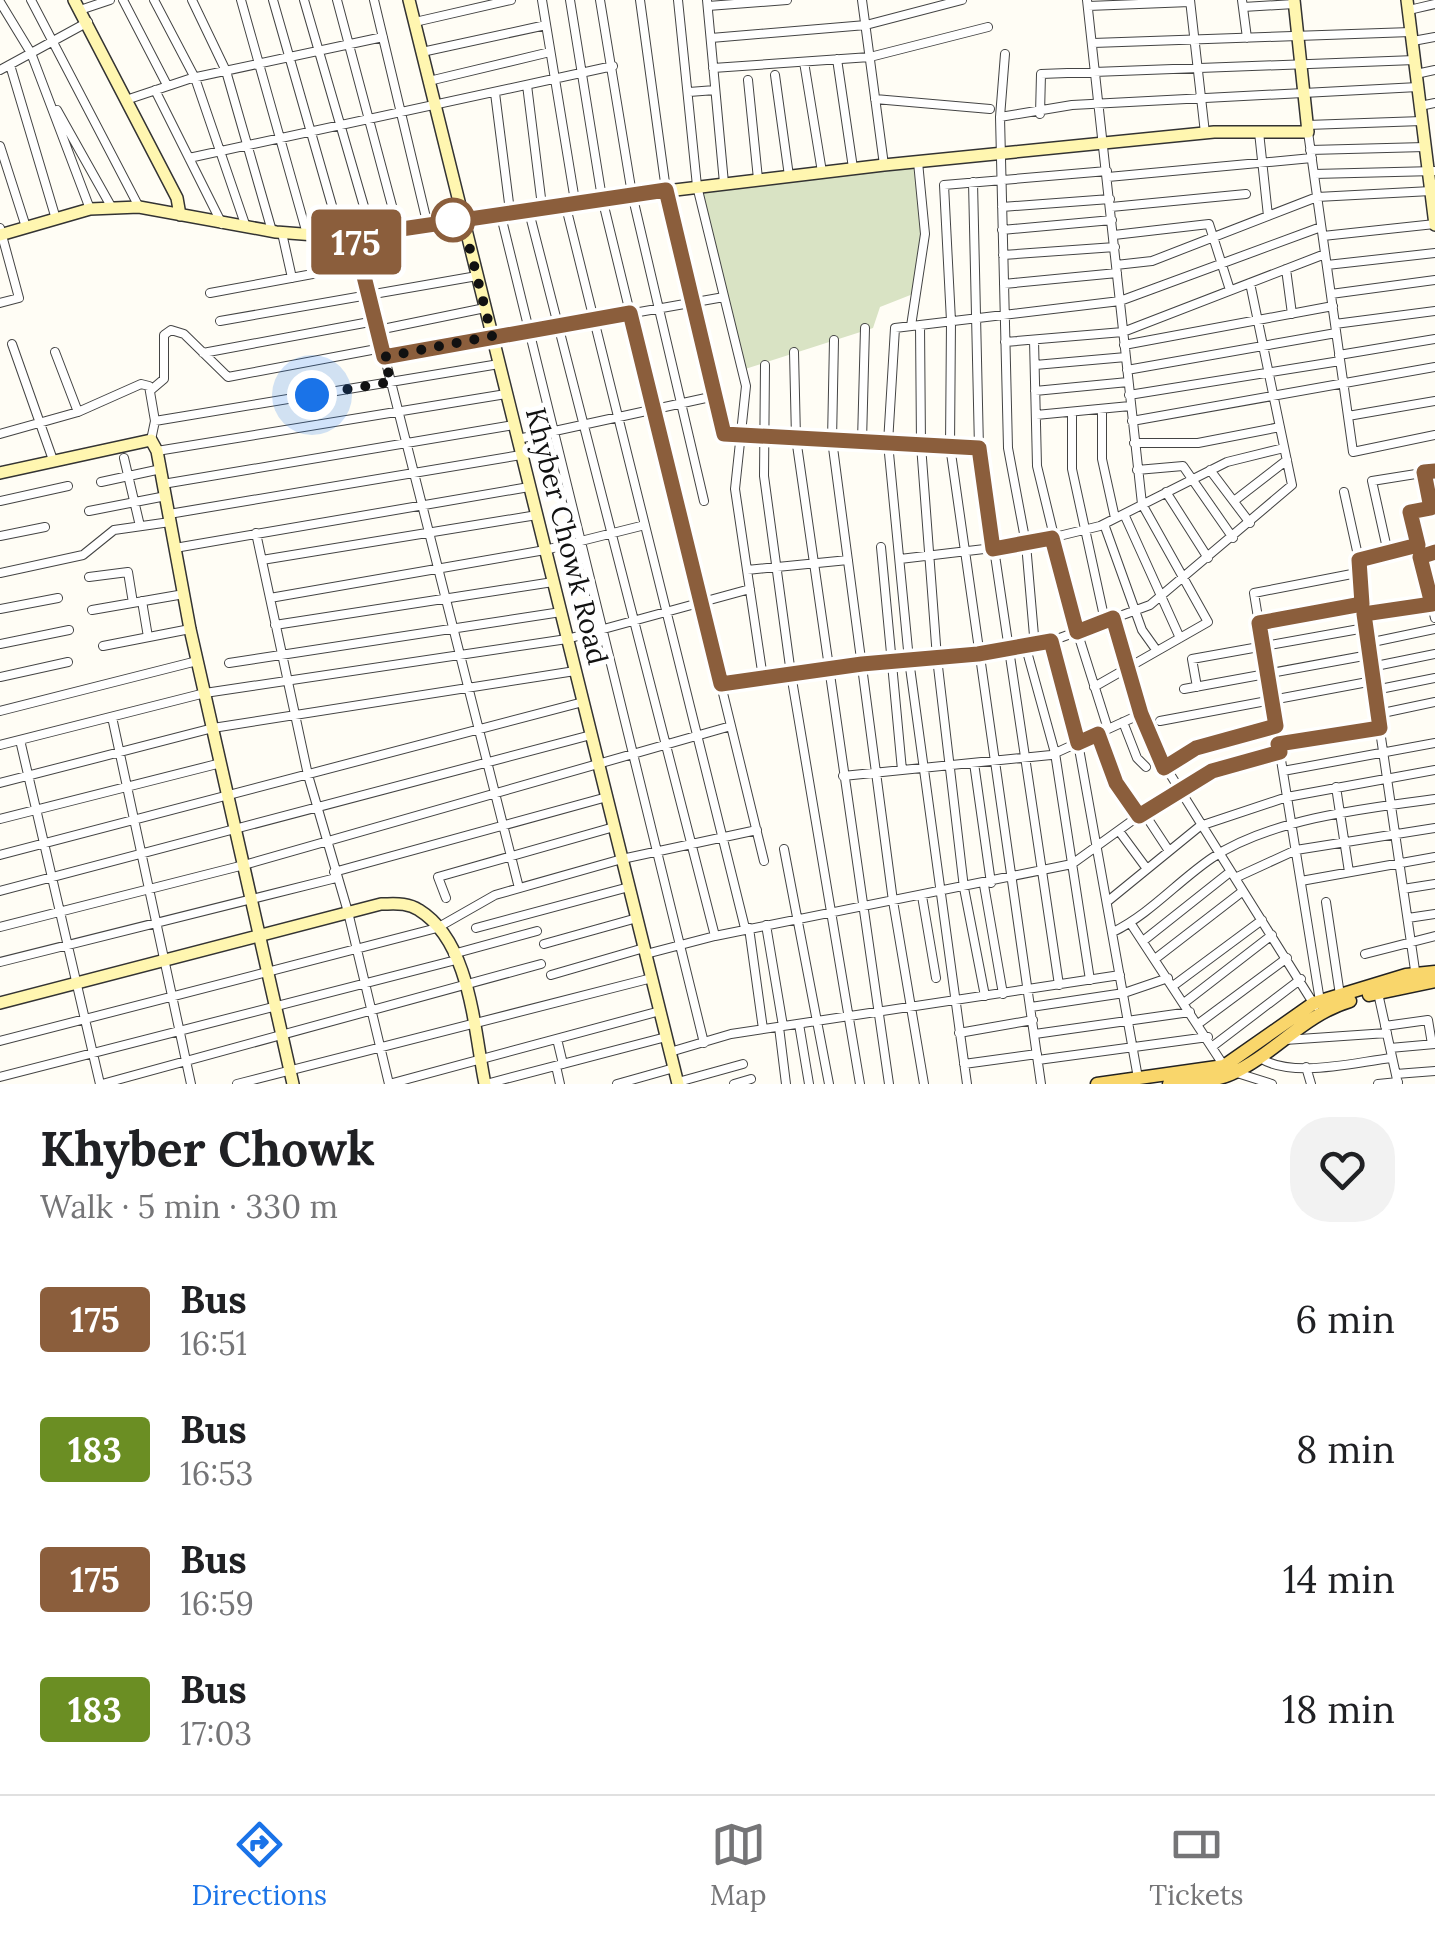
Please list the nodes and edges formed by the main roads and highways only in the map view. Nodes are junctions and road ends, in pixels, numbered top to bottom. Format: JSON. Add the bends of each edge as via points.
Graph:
{"nodes":[{"id":1,"x":1435,"y":972,"type":"edge"},
{"id":2,"x":1416,"y":978,"type":"junction"},
{"id":3,"x":1435,"y":981,"type":"edge"},
{"id":4,"x":1317,"y":1005,"type":"junction"},
{"id":5,"x":1300,"y":1018,"type":"junction"},
{"id":6,"x":1226,"y":1075,"type":"edge"},
{"id":7,"x":1097,"y":1084,"type":"edge"},
{"id":8,"x":1169,"y":1084,"type":"edge"}],
"edges":[{"from":1,"to":2,"type":"main road"},
{"from":2,"to":3,"type":"main road"},
{"from":2,"to":4,"type":"main road"},
{"from":2,"to":4,"type":"main road"},
{"from":4,"to":5,"type":"main road"},
{"from":5,"to":6,"type":"main road"},
{"from":5,"to":6,"type":"main road","via":[[1285,1040]]},
{"from":6,"to":7,"type":"main road"},
{"from":6,"to":8,"type":"main road"}]}
